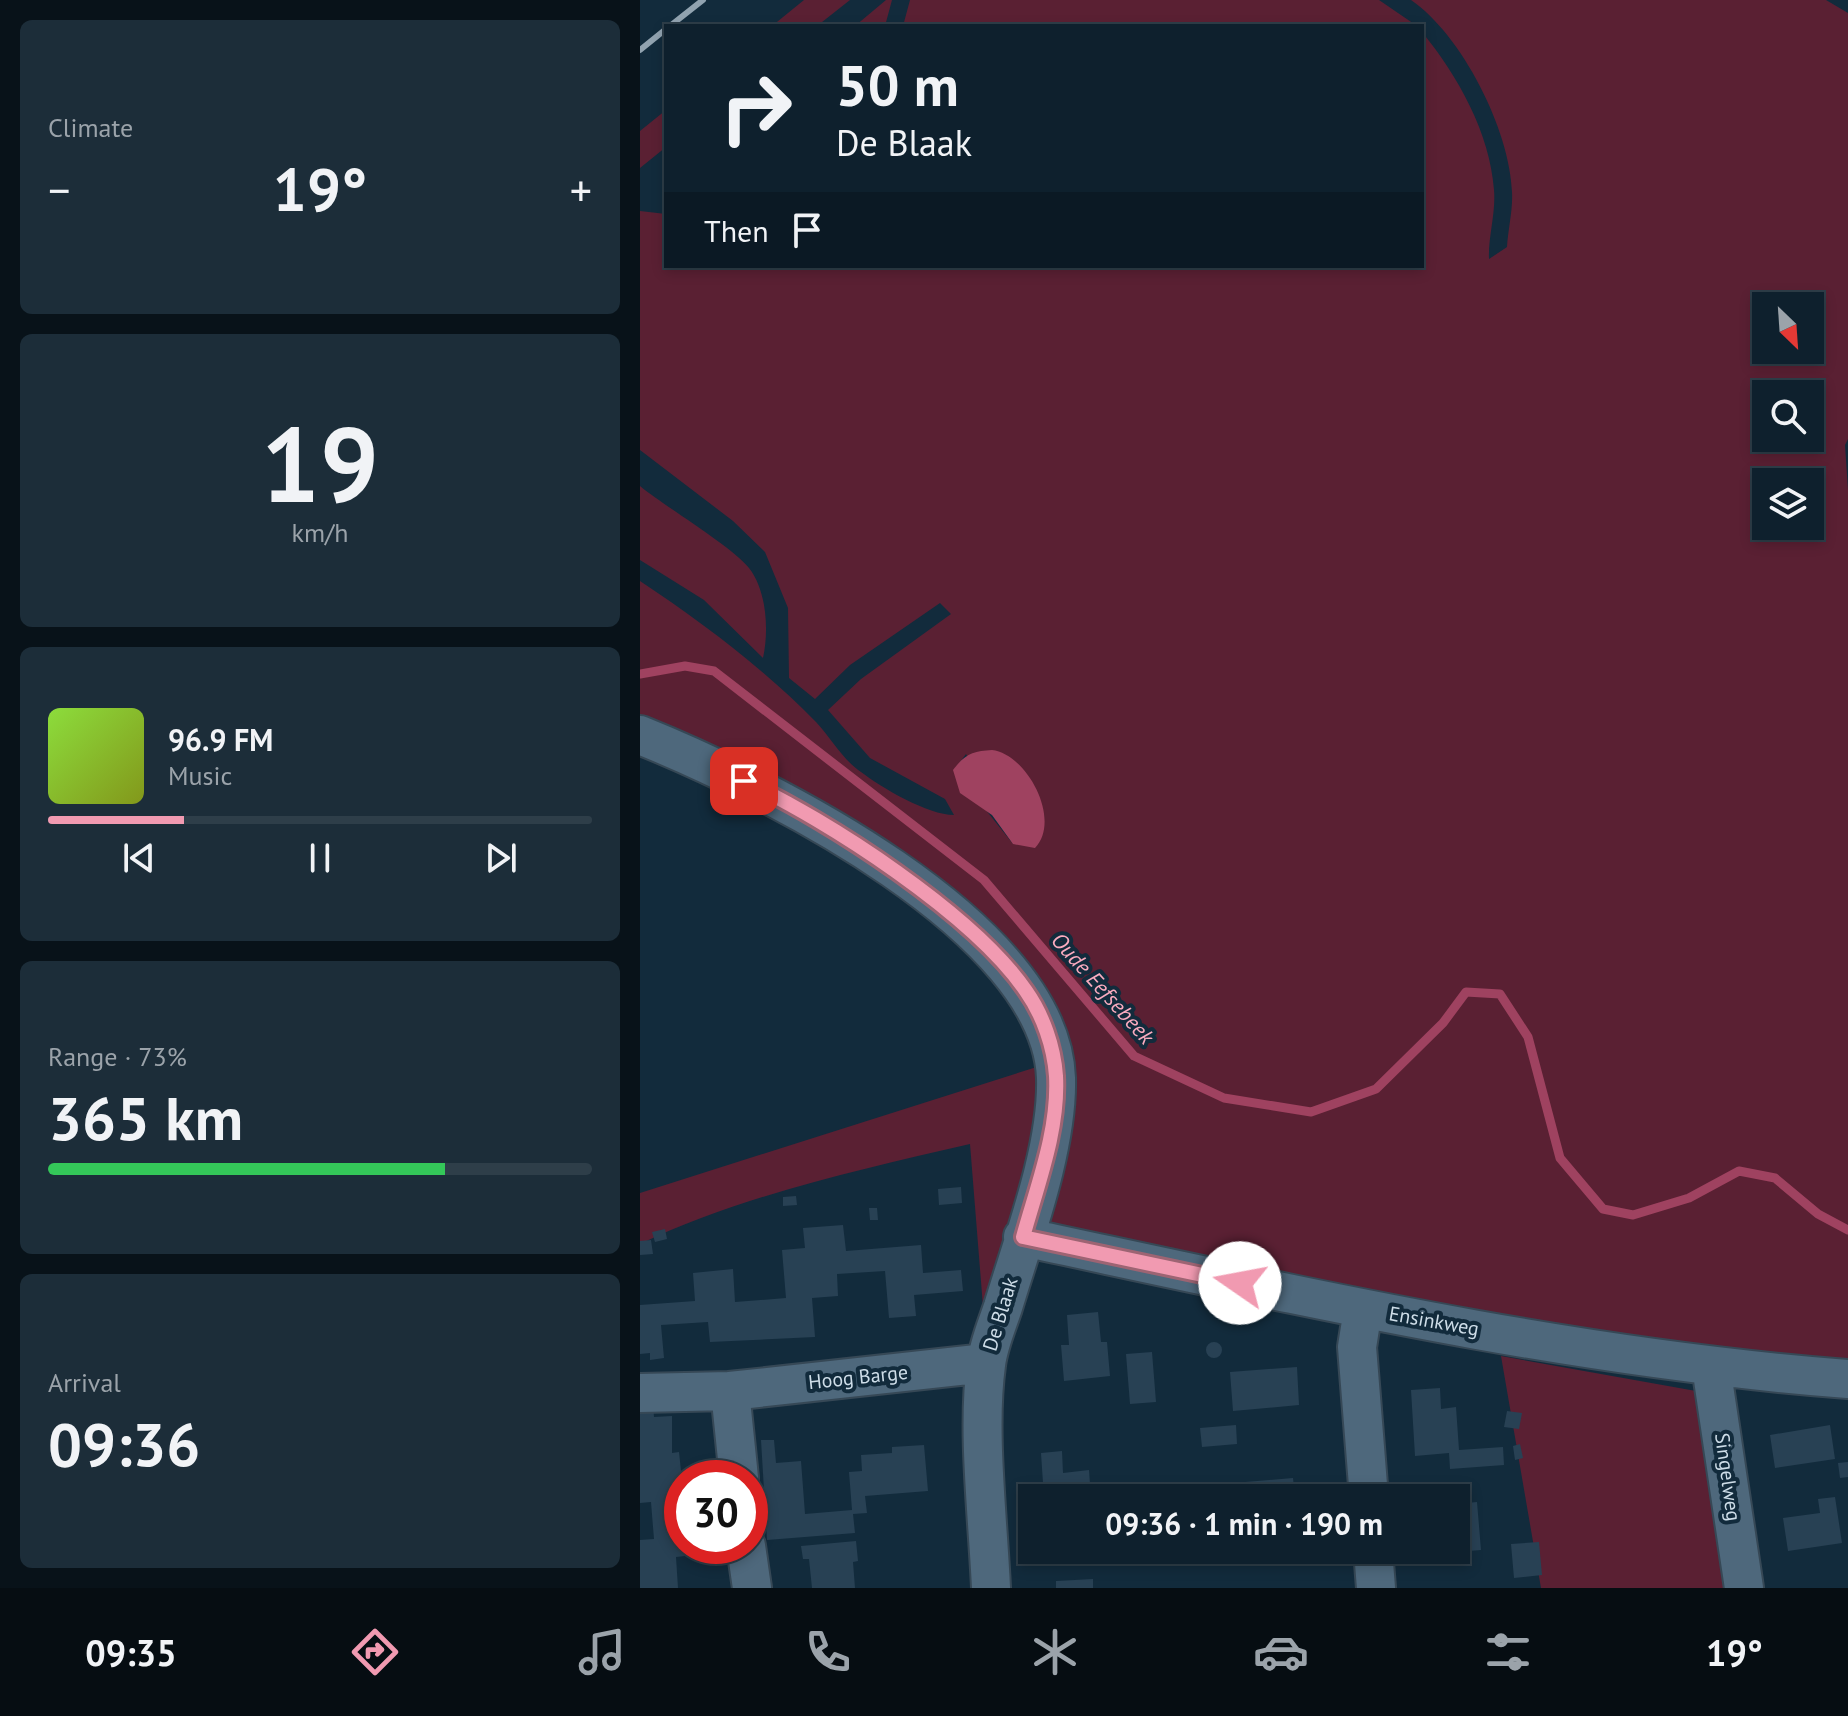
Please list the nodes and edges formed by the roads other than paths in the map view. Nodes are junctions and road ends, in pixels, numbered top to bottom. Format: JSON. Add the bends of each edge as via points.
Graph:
{"nodes":[{"id":1,"x":640,"y":735,"type":"edge"},
{"id":2,"x":1023,"y":1237,"type":"junction"},
{"id":3,"x":1363,"y":1309,"type":"junction"},
{"id":4,"x":986,"y":1363,"type":"junction"},
{"id":5,"x":1711,"y":1366,"type":"junction"},
{"id":6,"x":1848,"y":1379,"type":"edge"},
{"id":7,"x":730,"y":1391,"type":"junction"},
{"id":8,"x":640,"y":1393,"type":"edge"},
{"id":9,"x":737,"y":1460,"type":"edge"},
{"id":10,"x":1368,"y":1484,"type":"edge"},
{"id":11,"x":749,"y":1564,"type":"edge"},
{"id":12,"x":1374,"y":1564,"type":"edge"},
{"id":13,"x":752,"y":1588,"type":"edge"},
{"id":14,"x":991,"y":1588,"type":"edge"},
{"id":15,"x":1376,"y":1588,"type":"edge"},
{"id":16,"x":1744,"y":1588,"type":"edge"}],
"edges":[{"from":1,"to":2,"type":"street","name":"De Blaak","via":[[773,794],[827,826],[941,907],[1027,992],[1050,1041],[1056,1104]]},
{"from":2,"to":3,"type":"street","name":"Ensinkweg"},
{"from":2,"to":4,"type":"street","name":"De Blaak"},
{"from":3,"to":5,"type":"street","name":"Ensinkweg"},
{"from":3,"to":10,"type":"street","via":[[1357,1347]]},
{"from":4,"to":7,"type":"street","name":"Hoog Barge"},
{"from":4,"to":14,"type":"street","name":"De Blaak"},
{"from":5,"to":6,"type":"street","name":"Ensinkweg"},
{"from":5,"to":16,"type":"street","name":"Singelweg"},
{"from":7,"to":8,"type":"street","name":"Hoog Barge"},
{"from":7,"to":9,"type":"street"},
{"from":11,"to":13,"type":"street"},
{"from":12,"to":15,"type":"street"}]}
